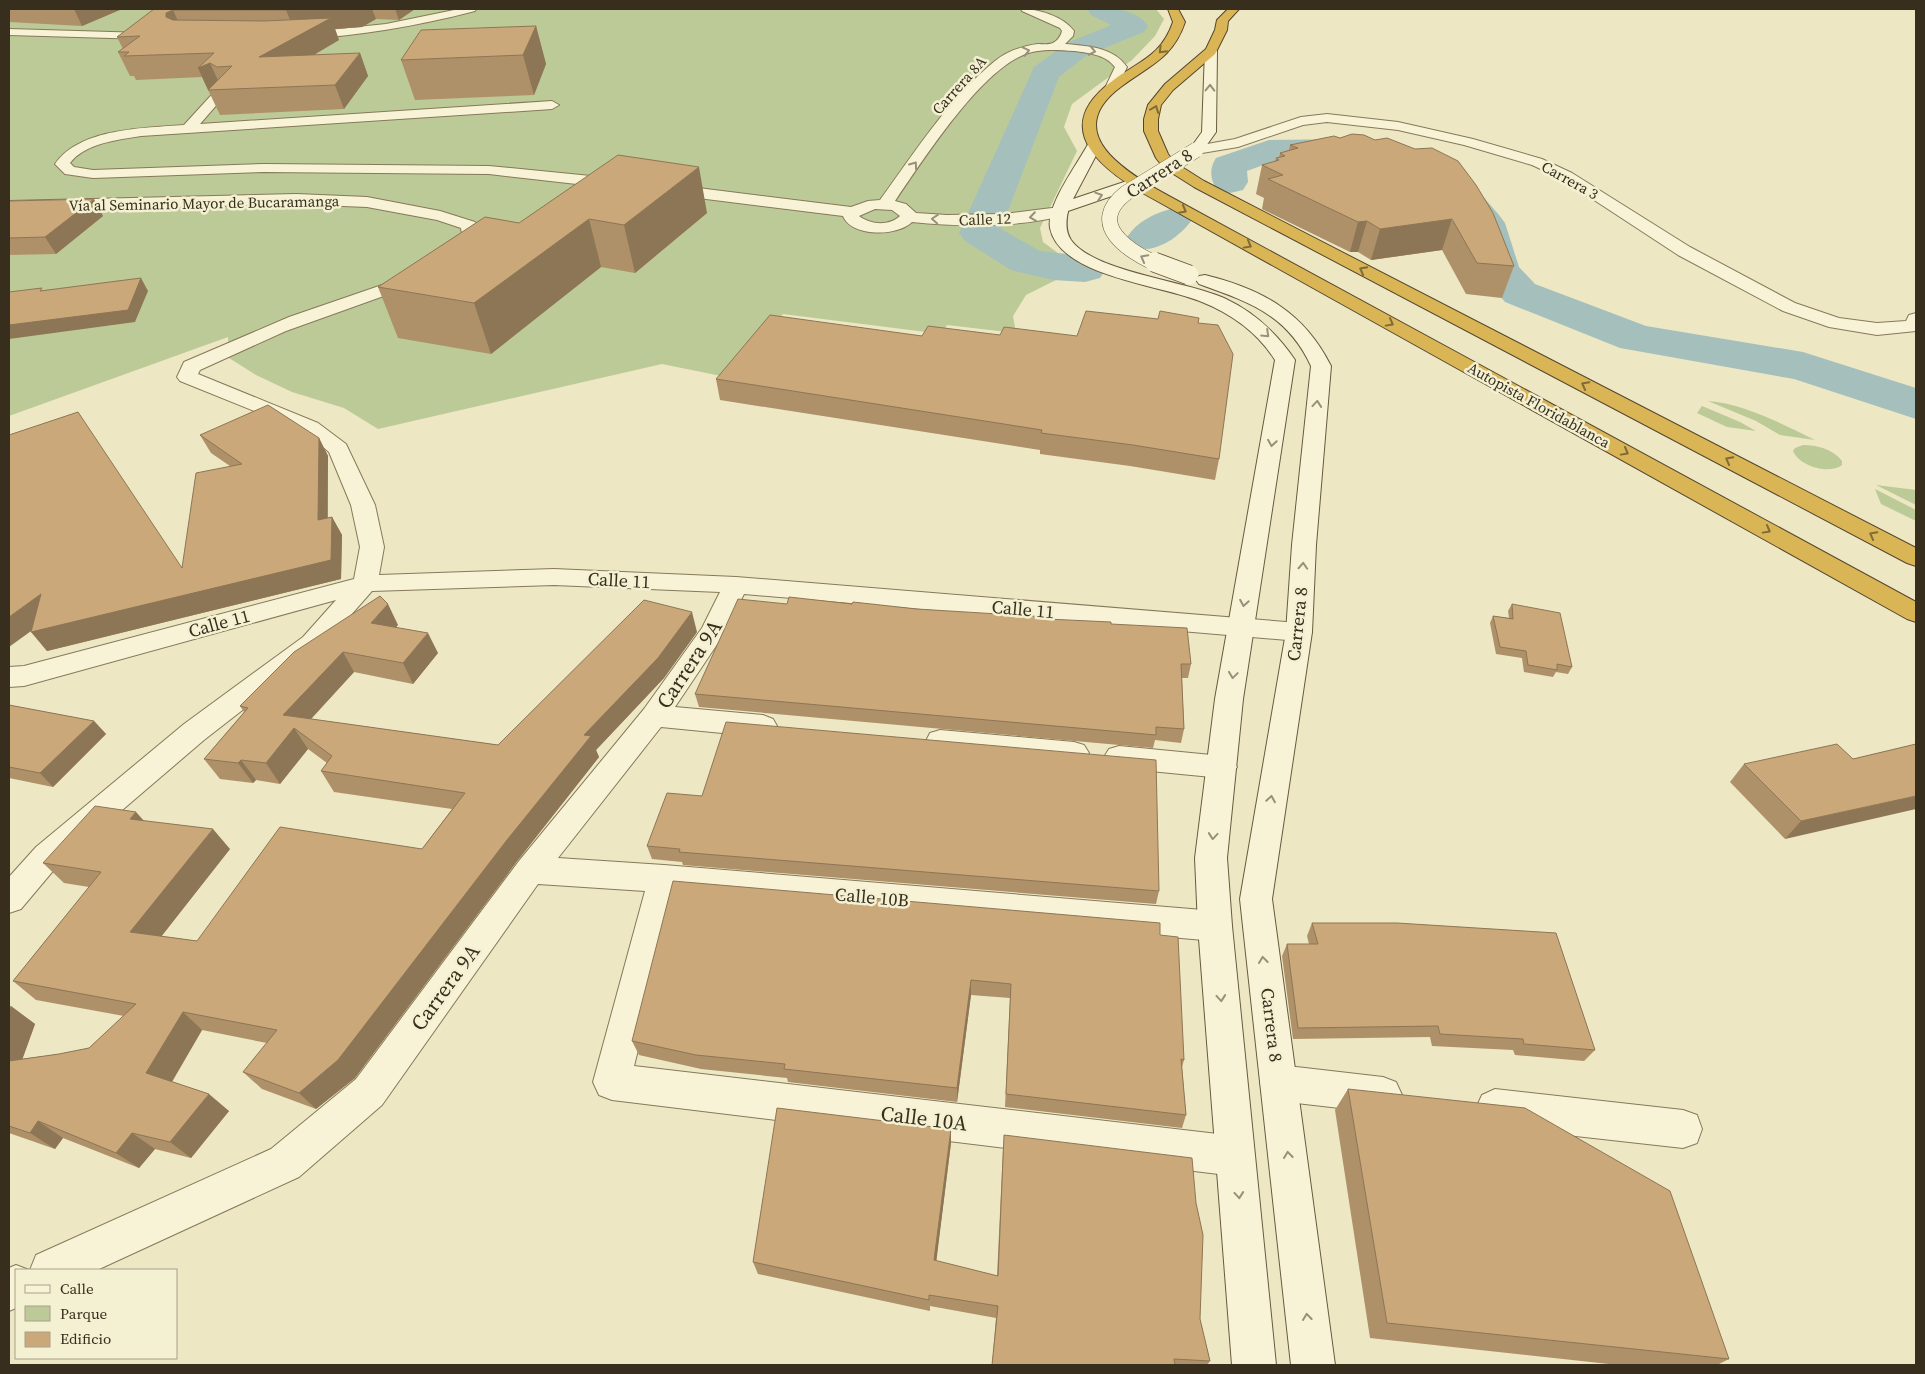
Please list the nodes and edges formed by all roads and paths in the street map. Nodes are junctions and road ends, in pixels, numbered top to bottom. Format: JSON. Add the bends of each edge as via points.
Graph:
{"nodes":[{"id":1,"x":471,"y":9,"type":"edge"},
{"id":2,"x":1026,"y":9,"type":"edge"},
{"id":3,"x":1173,"y":9,"type":"edge"},
{"id":4,"x":1234,"y":9,"type":"edge"},
{"id":5,"x":9,"y":32,"type":"edge"},
{"id":6,"x":153,"y":37,"type":"edge"},
{"id":7,"x":289,"y":37,"type":"edge"},
{"id":8,"x":1055,"y":47,"type":"junction"},
{"id":9,"x":1211,"y":51,"type":"junction"},
{"id":10,"x":1111,"y":88,"type":"junction"},
{"id":11,"x":221,"y":93,"type":"edge"},
{"id":12,"x":552,"y":105,"type":"dead end"},
{"id":13,"x":188,"y":129,"type":"junction"},
{"id":14,"x":1094,"y":146,"type":"junction"},
{"id":15,"x":1196,"y":150,"type":"junction"},
{"id":16,"x":1136,"y":183,"type":"junction"},
{"id":17,"x":632,"y":185,"type":"edge"},
{"id":18,"x":651,"y":187,"type":"edge"},
{"id":19,"x":885,"y":204,"type":"junction"},
{"id":20,"x":9,"y":206,"type":"edge"},
{"id":21,"x":853,"y":212,"type":"junction"},
{"id":22,"x":1060,"y":212,"type":"junction"},
{"id":23,"x":908,"y":217,"type":"junction"},
{"id":24,"x":1192,"y":284,"type":"junction"},
{"id":25,"x":1916,"y":318,"type":"edge"},
{"id":26,"x":1916,"y":558,"type":"edge"},
{"id":27,"x":365,"y":584,"type":"junction"},
{"id":28,"x":736,"y":585,"type":"junction"},
{"id":29,"x":1916,"y":612,"type":"edge"},
{"id":30,"x":1240,"y":627,"type":"junction"},
{"id":31,"x":1299,"y":632,"type":"junction"},
{"id":32,"x":9,"y":677,"type":"edge"},
{"id":33,"x":654,"y":716,"type":"junction"},
{"id":34,"x":793,"y":728,"type":"edge"},
{"id":35,"x":912,"y":738,"type":"edge"},
{"id":36,"x":1222,"y":767,"type":"junction"},
{"id":37,"x":530,"y":870,"type":"junction"},
{"id":38,"x":664,"y":879,"type":"junction"},
{"id":39,"x":9,"y":898,"type":"edge"},
{"id":40,"x":1215,"y":926,"type":"junction"},
{"id":41,"x":1279,"y":1084,"type":"junction"},
{"id":42,"x":1412,"y":1098,"type":"edge"},
{"id":43,"x":1460,"y":1104,"type":"edge"},
{"id":44,"x":1683,"y":1129,"type":"dead end"},
{"id":45,"x":1235,"y":1156,"type":"junction"},
{"id":46,"x":53,"y":1269,"type":"edge"},
{"id":47,"x":1254,"y":1365,"type":"edge"},
{"id":48,"x":1313,"y":1365,"type":"edge"}],
"edges":[{"from":1,"to":7,"type":"street","via":[[402,26],[348,34]]},
{"from":2,"to":8,"type":"street","via":[[1064,26],[1068,31]]},
{"from":3,"to":10,"type":"highway","one_way":true,"via":[[1179,22],[1169,43],[1150,63]]},
{"from":4,"to":9,"type":"highway","via":[[1222,20]]},
{"from":5,"to":6,"type":"street"},
{"from":8,"to":10,"type":"street","name":"Carrera 8A","one_way":true,"via":[[1095,51],[1118,60],[1121,67]]},
{"from":19,"to":8,"type":"street","name":"Carrera 8A","one_way":true,"via":[[962,102],[994,68],[1017,53]]},
{"from":15,"to":9,"type":"street","name":"Carrera 8","one_way":true,"via":[[1209,132]]},
{"from":26,"to":9,"type":"highway","one_way":true,"via":[[1169,166],[1161,156],[1151,131],[1155,105],[1169,87]]},
{"from":10,"to":14,"type":"highway","via":[[1098,100],[1090,115],[1089,132]]},
{"from":11,"to":13,"type":"street"},
{"from":12,"to":13,"type":"street"},
{"from":13,"to":17,"type":"street","via":[[141,132],[105,139],[66,156],[62,164],[70,171],[93,174],[264,168],[489,170]]},
{"from":14,"to":16,"type":"highway","name":"Autopista Floridablanca","via":[[1113,167]]},
{"from":14,"to":22,"type":"street"},
{"from":24,"to":15,"type":"street","name":"Carrera 8","one_way":true,"bridge":true,"via":[[1125,246],[1111,228],[1109,218],[1111,210],[1125,194]]},
{"from":15,"to":25,"type":"street","name":"Carrera 3","via":[[1238,143],[1301,121],[1327,118],[1398,126],[1468,142],[1537,162],[1567,176],[1684,252],[1789,307],[1836,323],[1878,329],[1912,326]]},
{"from":22,"to":16,"type":"street","name":"Carrera 8","one_way":true},
{"from":16,"to":29,"type":"highway","name":"Autopista Floridablanca","one_way":true},
{"from":18,"to":21,"type":"street"},
{"from":19,"to":21,"type":"street","via":[[866,206]]},
{"from":19,"to":23,"type":"street","via":[[900,207]]},
{"from":20,"to":27,"type":"street","name":"Vía al Seminario Mayor de Bucaramanga","via":[[296,199],[367,202],[469,224],[471,240],[452,260],[436,270],[278,327],[191,366],[187,377],[311,427],[338,449],[363,505],[372,547]]},
{"from":21,"to":23,"type":"street","via":[[853,220],[873,227],[900,224]]},
{"from":22,"to":23,"type":"street","name":"Calle 12","one_way":true,"via":[[1005,220]]},
{"from":22,"to":24,"type":"street","name":"Carrera 8","via":[[1058,228],[1063,241],[1094,264],[1148,281]]},
{"from":24,"to":30,"type":"street","name":"Carrera 8","one_way":true,"via":[[1254,323],[1273,340],[1286,360]]},
{"from":31,"to":24,"type":"street","name":"Carrera 8","one_way":true,"via":[[1321,366],[1307,338],[1289,320]]},
{"from":27,"to":28,"type":"street","name":"Calle 11","via":[[554,576]]},
{"from":27,"to":32,"type":"street","name":"Calle 11","via":[[24,676]]},
{"from":27,"to":39,"type":"street","via":[[312,644],[194,732],[47,856]]},
{"from":28,"to":30,"type":"street","name":"Calle 11"},
{"from":28,"to":33,"type":"street","name":"Carrera 9A","via":[[713,631]]},
{"from":30,"to":31,"type":"street","name":"Calle 11"},
{"from":30,"to":36,"type":"street","name":"Carrera 8","one_way":true},
{"from":41,"to":31,"type":"street","name":"Carrera 8","one_way":true,"via":[[1256,899]]},
{"from":33,"to":34,"type":"street"},
{"from":33,"to":37,"type":"street","name":"Carrera 9A"},
{"from":35,"to":36,"type":"street"},
{"from":36,"to":40,"type":"street","name":"Carrera 8","one_way":true,"via":[[1211,858]]},
{"from":37,"to":38,"type":"street","name":"Calle 10B"},
{"from":37,"to":46,"type":"street","name":"Carrera 9A","via":[[369,1092],[285,1163]]},
{"from":38,"to":40,"type":"street","name":"Calle 10B"},
{"from":38,"to":45,"type":"street","name":"Calle 10A","via":[[612,1082]]},
{"from":40,"to":45,"type":"street","name":"Carrera 8","one_way":true},
{"from":41,"to":42,"type":"street"},
{"from":48,"to":41,"type":"street","name":"Carrera 8","one_way":true},
{"from":43,"to":44,"type":"street"},
{"from":45,"to":47,"type":"street","name":"Carrera 8","one_way":true}]}
